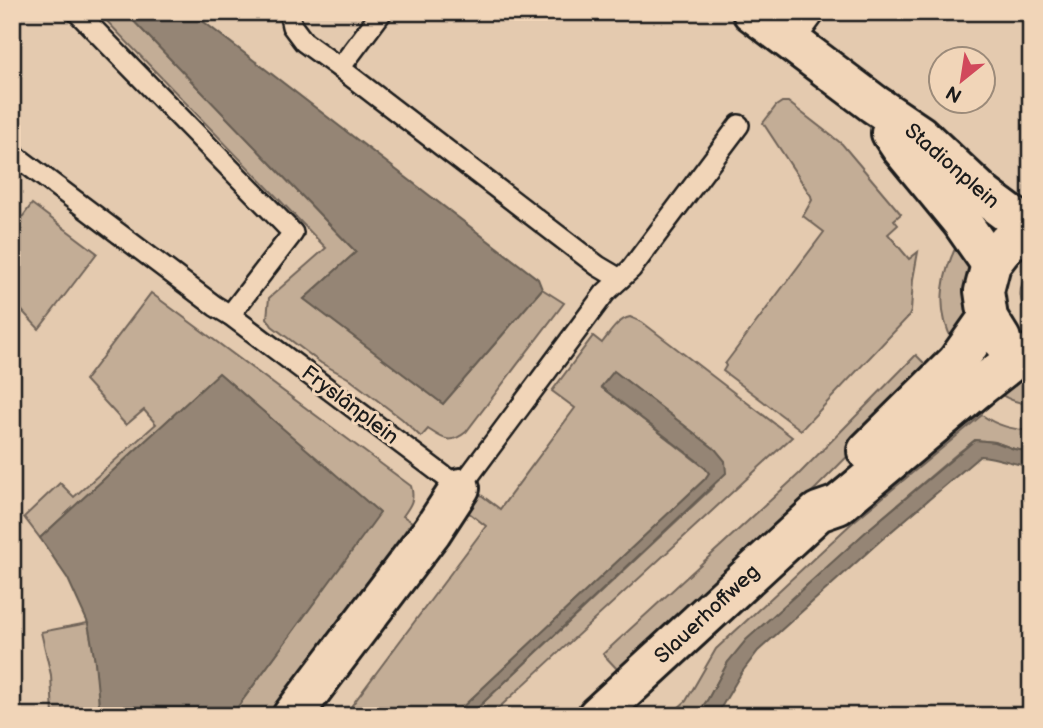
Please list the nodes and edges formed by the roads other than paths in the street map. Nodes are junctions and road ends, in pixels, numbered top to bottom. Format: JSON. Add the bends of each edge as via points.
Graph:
{"nodes":[{"id":1,"x":77,"y":12,"type":"edge"},
{"id":2,"x":289,"y":12,"type":"edge"},
{"id":3,"x":382,"y":12,"type":"edge"},
{"id":4,"x":752,"y":12,"type":"edge"},
{"id":5,"x":816,"y":12,"type":"edge"},
{"id":6,"x":793,"y":43,"type":"junction"},
{"id":7,"x":340,"y":68,"type":"junction"},
{"id":8,"x":874,"y":104,"type":"junction"},
{"id":9,"x":739,"y":125,"type":"dead end"},
{"id":10,"x":12,"y":153,"type":"edge"},
{"id":11,"x":1030,"y":229,"type":"edge"},
{"id":12,"x":991,"y":264,"type":"junction"},
{"id":13,"x":620,"y":279,"type":"junction"},
{"id":14,"x":230,"y":315,"type":"junction"},
{"id":15,"x":988,"y":318,"type":"junction"},
{"id":16,"x":1025,"y":357,"type":"edge"},
{"id":17,"x":460,"y":488,"type":"junction"},
{"id":18,"x":818,"y":512,"type":"junction"},
{"id":19,"x":292,"y":716,"type":"edge"},
{"id":20,"x":597,"y":716,"type":"edge"}],
"edges":[{"from":1,"to":14,"type":"lane","via":[[293,233]]},
{"from":2,"to":7,"type":"lane","via":[[292,26],[304,42]]},
{"from":3,"to":7,"type":"lane"},
{"from":4,"to":6,"type":"main road","name":"Stadionplein"},
{"from":5,"to":6,"type":"lane"},
{"from":6,"to":8,"type":"main road","name":"Stadionplein"},
{"from":7,"to":13,"type":"lane"},
{"from":8,"to":11,"type":"main road","name":"Stadionplein","via":[[920,135],[986,197]]},
{"from":8,"to":12,"type":"main road","name":"Stadionplein","via":[[901,148]]},
{"from":9,"to":13,"type":"lane"},
{"from":10,"to":14,"type":"lane","name":"Fryslânplein"},
{"from":11,"to":12,"type":"main road","via":[[1007,243]]},
{"from":12,"to":15,"type":"main road","via":[[984,291]]},
{"from":13,"to":17,"type":"lane"},
{"from":14,"to":17,"type":"lane","name":"Fryslânplein"},
{"from":15,"to":16,"type":"main road","via":[[1001,340]]},
{"from":15,"to":18,"type":"main road","name":"Slauerhoffweg","via":[[957,362],[825,491]]},
{"from":16,"to":18,"type":"main road","name":"Slauerhoffweg","via":[[978,387],[838,505]]},
{"from":17,"to":19,"type":"main road"},
{"from":18,"to":20,"type":"main road","name":"Slauerhoffweg"}]}
